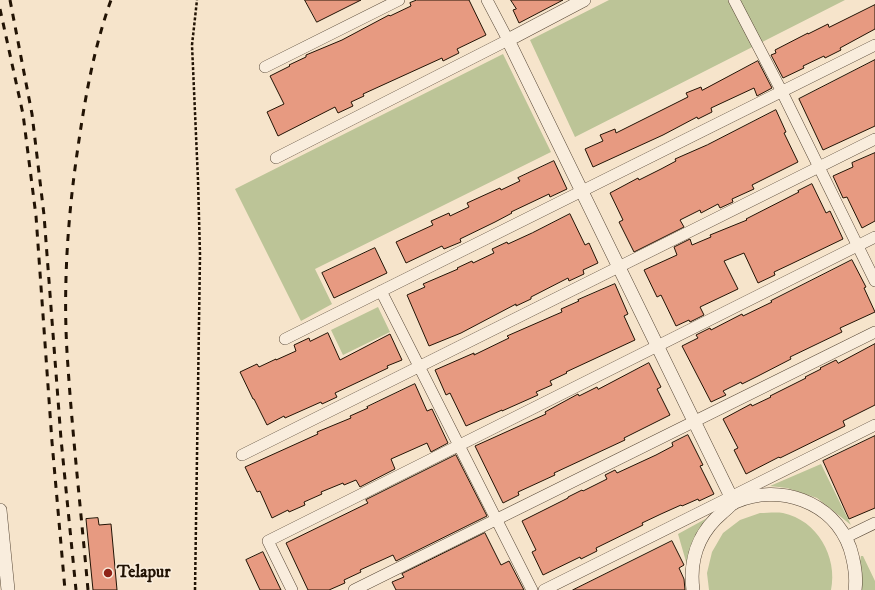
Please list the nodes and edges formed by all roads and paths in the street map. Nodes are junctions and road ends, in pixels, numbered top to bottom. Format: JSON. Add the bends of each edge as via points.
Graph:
{"nodes":[{"id":1,"x":197,"y":0,"type":"edge"},
{"id":2,"x":399,"y":0,"type":"edge"},
{"id":3,"x":488,"y":0,"type":"edge"},
{"id":4,"x":584,"y":0,"type":"edge"},
{"id":5,"x":734,"y":0,"type":"edge"},
{"id":6,"x":508,"y":40,"type":"junction"},
{"id":7,"x":875,"y":45,"type":"edge"},
{"id":8,"x":265,"y":67,"type":"dead end"},
{"id":9,"x":782,"y":92,"type":"junction"},
{"id":10,"x":875,"y":139,"type":"edge"},
{"id":11,"x":276,"y":158,"type":"dead end"},
{"id":12,"x":819,"y":167,"type":"junction"},
{"id":13,"x":582,"y":191,"type":"junction"},
{"id":14,"x":875,"y":236,"type":"edge"},
{"id":15,"x":858,"y":245,"type":"junction"},
{"id":16,"x":619,"y":267,"type":"junction"},
{"id":17,"x":875,"y":281,"type":"edge"},
{"id":18,"x":381,"y":291,"type":"junction"},
{"id":19,"x":875,"y":332,"type":"edge"},
{"id":20,"x":285,"y":339,"type":"dead end"},
{"id":21,"x":657,"y":346,"type":"junction"},
{"id":22,"x":419,"y":367,"type":"junction"},
{"id":23,"x":694,"y":421,"type":"junction"},
{"id":24,"x":875,"y":425,"type":"edge"},
{"id":25,"x":459,"y":445,"type":"junction"},
{"id":26,"x":242,"y":455,"type":"dead end"},
{"id":27,"x":732,"y":500,"type":"junction"},
{"id":28,"x":0,"y":510,"type":"edge"},
{"id":29,"x":496,"y":520,"type":"junction"},
{"id":30,"x":875,"y":523,"type":"edge"},
{"id":31,"x":846,"y":537,"type":"junction"},
{"id":32,"x":8,"y":590,"type":"edge"},
{"id":33,"x":195,"y":590,"type":"edge"},
{"id":34,"x":292,"y":590,"type":"edge"},
{"id":35,"x":354,"y":590,"type":"edge"},
{"id":36,"x":532,"y":590,"type":"edge"},
{"id":37,"x":544,"y":590,"type":"edge"},
{"id":38,"x":693,"y":590,"type":"edge"},
{"id":39,"x":855,"y":590,"type":"edge"}],
"edges":[{"from":1,"to":33,"type":"path","via":[[192,45],[200,261]]},
{"from":2,"to":8,"type":"street"},
{"from":3,"to":6,"type":"street"},
{"from":4,"to":6,"type":"street"},
{"from":5,"to":9,"type":"street"},
{"from":6,"to":11,"type":"street"},
{"from":6,"to":13,"type":"street"},
{"from":7,"to":9,"type":"street"},
{"from":9,"to":12,"type":"street"},
{"from":9,"to":13,"type":"street"},
{"from":10,"to":12,"type":"street"},
{"from":12,"to":15,"type":"street"},
{"from":12,"to":16,"type":"street"},
{"from":13,"to":16,"type":"street"},
{"from":13,"to":18,"type":"street"},
{"from":14,"to":15,"type":"street"},
{"from":15,"to":17,"type":"street"},
{"from":15,"to":21,"type":"street"},
{"from":16,"to":21,"type":"street"},
{"from":16,"to":22,"type":"street"},
{"from":18,"to":20,"type":"street"},
{"from":18,"to":22,"type":"street"},
{"from":19,"to":23,"type":"street"},
{"from":21,"to":23,"type":"street"},
{"from":21,"to":25,"type":"street"},
{"from":22,"to":25,"type":"street"},
{"from":22,"to":26,"type":"street"},
{"from":23,"to":27,"type":"street"},
{"from":23,"to":29,"type":"street"},
{"from":24,"to":27,"type":"street"},
{"from":25,"to":29,"type":"street"},
{"from":25,"to":34,"type":"street","via":[[268,541]]},
{"from":27,"to":31,"type":"street","via":[[784,494],[809,502],[830,517]]},
{"from":27,"to":37,"type":"street"},
{"from":27,"to":38,"type":"street","via":[[700,539],[692,564]]},
{"from":28,"to":32,"type":"street"},
{"from":29,"to":35,"type":"street"},
{"from":29,"to":36,"type":"street"},
{"from":30,"to":31,"type":"street"},
{"from":31,"to":39,"type":"street","via":[[854,562]]}]}
